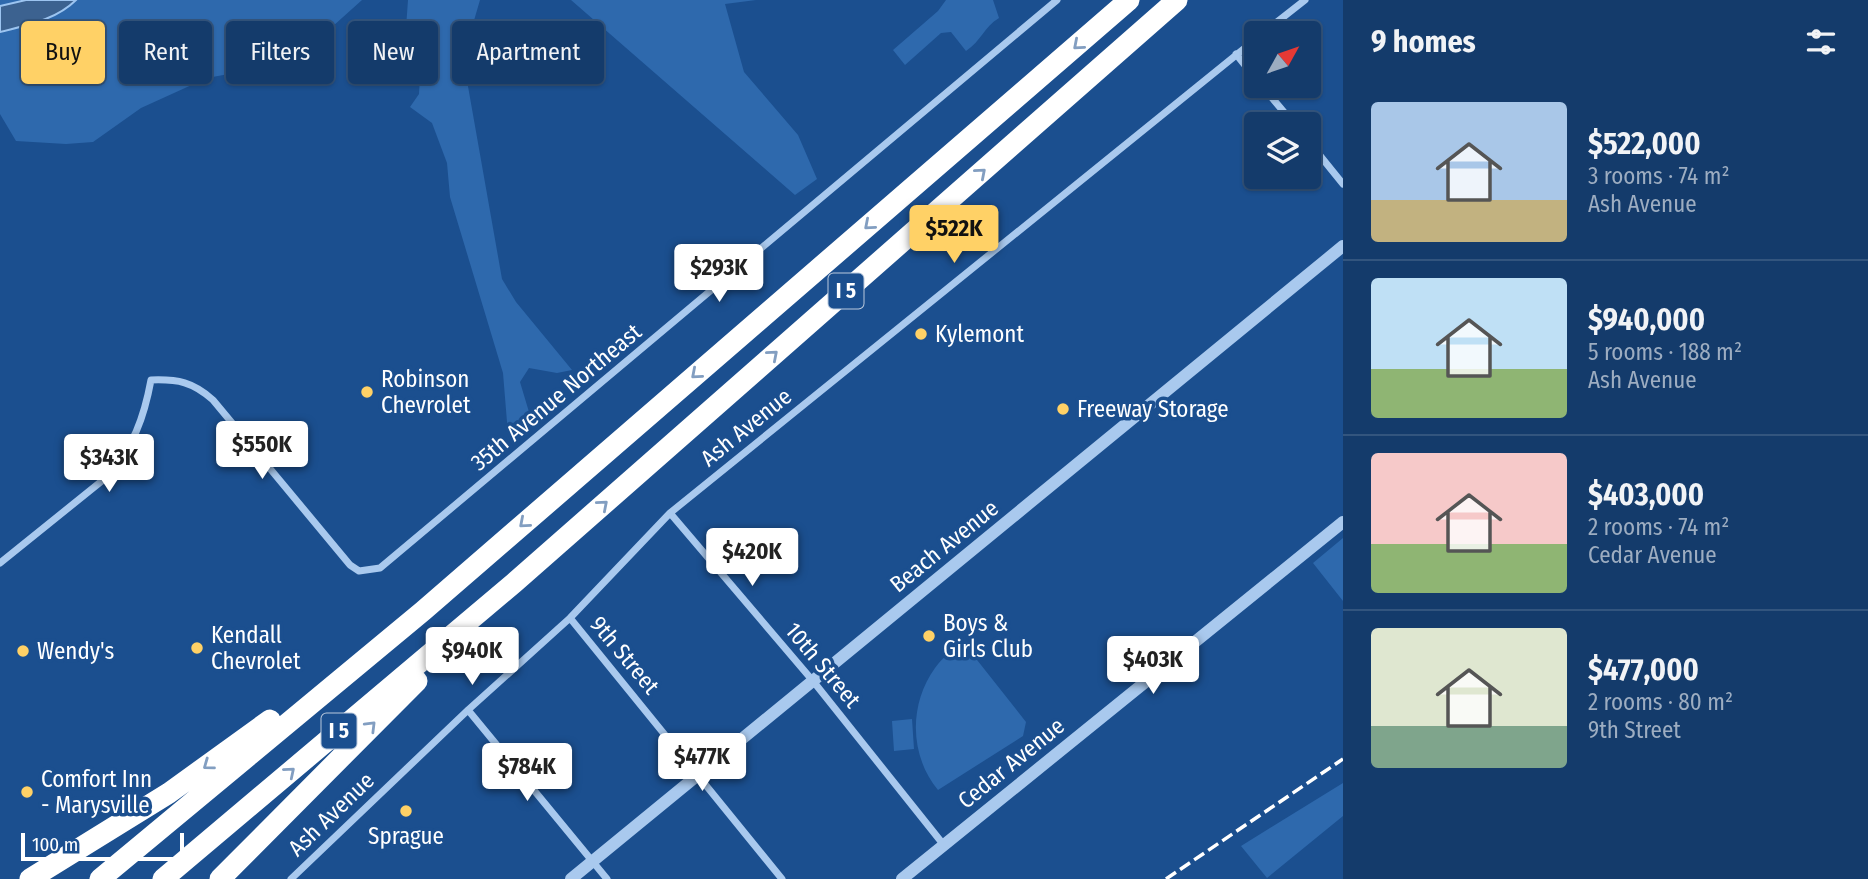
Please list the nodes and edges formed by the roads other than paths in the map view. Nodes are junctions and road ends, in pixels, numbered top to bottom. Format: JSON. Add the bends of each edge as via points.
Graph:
{"nodes":[{"id":1,"x":1057,"y":0,"type":"edge"},
{"id":2,"x":1129,"y":0,"type":"edge"},
{"id":3,"x":1177,"y":0,"type":"edge"},
{"id":4,"x":1305,"y":0,"type":"edge"},
{"id":5,"x":1278,"y":21,"type":"edge"},
{"id":6,"x":1244,"y":48,"type":"edge"},
{"id":7,"x":1236,"y":54,"type":"junction"},
{"id":8,"x":1244,"y":64,"type":"edge"},
{"id":9,"x":1272,"y":98,"type":"edge"},
{"id":10,"x":1284,"y":112,"type":"edge"},
{"id":11,"x":1321,"y":157,"type":"edge"},
{"id":12,"x":1343,"y":184,"type":"edge"},
{"id":13,"x":1343,"y":246,"type":"edge"},
{"id":14,"x":670,"y":513,"type":"junction"},
{"id":15,"x":1343,"y":522,"type":"edge"},
{"id":16,"x":2,"y":557,"type":"edge"},
{"id":17,"x":514,"y":583,"type":"junction"},
{"id":18,"x":422,"y":611,"type":"junction"},
{"id":19,"x":570,"y":618,"type":"junction"},
{"id":20,"x":813,"y":681,"type":"junction"},
{"id":21,"x":468,"y":710,"type":"junction"},
{"id":22,"x":699,"y":774,"type":"junction"},
{"id":23,"x":943,"y":844,"type":"junction"},
{"id":24,"x":592,"y":861,"type":"junction"},
{"id":25,"x":30,"y":879,"type":"edge"},
{"id":26,"x":100,"y":879,"type":"edge"},
{"id":27,"x":163,"y":879,"type":"edge"},
{"id":28,"x":220,"y":879,"type":"edge"},
{"id":29,"x":291,"y":879,"type":"edge"},
{"id":30,"x":571,"y":879,"type":"edge"},
{"id":31,"x":607,"y":879,"type":"edge"},
{"id":32,"x":782,"y":879,"type":"edge"},
{"id":33,"x":902,"y":879,"type":"edge"}],
"edges":[{"from":1,"to":16,"type":"street","name":"35th Avenue Northeast","via":[[380,568],[364,572],[351,565],[199,387],[185,381],[151,380],[142,420],[122,461]]},
{"from":2,"to":18,"type":"highway","number":"I 5","one_way":true},
{"from":17,"to":3,"type":"highway","number":"I 5","one_way":true},
{"from":4,"to":5,"type":"street"},
{"from":6,"to":7,"type":"street","name":"Ash Avenue"},
{"from":7,"to":8,"type":"street"},
{"from":7,"to":14,"type":"street","name":"Ash Avenue"},
{"from":9,"to":10,"type":"street"},
{"from":11,"to":12,"type":"street"},
{"from":13,"to":20,"type":"street","name":"Beach Avenue"},
{"from":14,"to":19,"type":"street","name":"Ash Avenue"},
{"from":14,"to":20,"type":"street","name":"10th Street"},
{"from":15,"to":23,"type":"street","name":"Cedar Avenue"},
{"from":27,"to":17,"type":"highway","number":"I 5","one_way":true},
{"from":28,"to":17,"type":"highway","one_way":true},
{"from":18,"to":25,"type":"highway","one_way":true,"via":[[169,793]]},
{"from":18,"to":26,"type":"highway","number":"I 5"},
{"from":19,"to":21,"type":"street","name":"Ash Avenue"},
{"from":19,"to":22,"type":"street","name":"9th Street"},
{"from":20,"to":22,"type":"street","name":"Beach Avenue"},
{"from":20,"to":23,"type":"street","name":"10th Street"},
{"from":21,"to":24,"type":"street"},
{"from":21,"to":29,"type":"street","name":"Ash Avenue"},
{"from":22,"to":24,"type":"street","name":"Beach Avenue"},
{"from":22,"to":32,"type":"street","name":"9th Street"},
{"from":23,"to":33,"type":"street","name":"Cedar Avenue"},
{"from":24,"to":30,"type":"street","name":"Beach Avenue"},
{"from":24,"to":31,"type":"street"}]}
